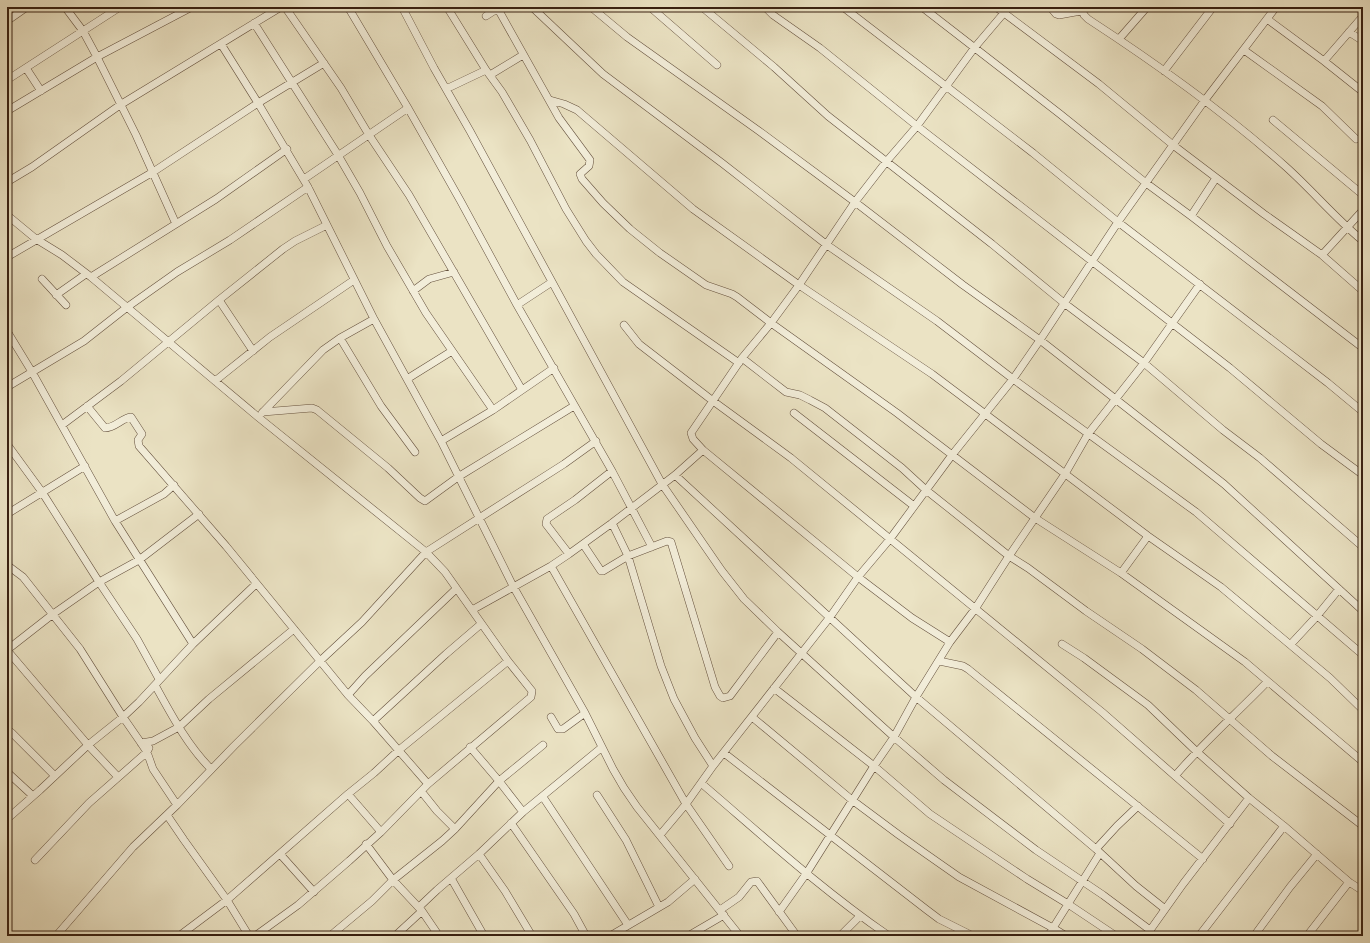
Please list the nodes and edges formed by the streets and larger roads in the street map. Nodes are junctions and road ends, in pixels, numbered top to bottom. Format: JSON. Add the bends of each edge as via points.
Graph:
{"nodes":[{"id":1,"x":27,"y":7,"type":"edge"},
{"id":2,"x":65,"y":7,"type":"edge"},
{"id":3,"x":120,"y":7,"type":"edge"},
{"id":4,"x":192,"y":7,"type":"edge"},
{"id":5,"x":281,"y":7,"type":"edge"},
{"id":6,"x":285,"y":7,"type":"edge"},
{"id":7,"x":348,"y":7,"type":"edge"},
{"id":8,"x":402,"y":7,"type":"edge"},
{"id":9,"x":446,"y":7,"type":"edge"},
{"id":10,"x":532,"y":7,"type":"edge"},
{"id":11,"x":591,"y":7,"type":"edge"},
{"id":12,"x":650,"y":7,"type":"edge"},
{"id":13,"x":702,"y":7,"type":"edge"},
{"id":14,"x":765,"y":7,"type":"edge"},
{"id":15,"x":842,"y":7,"type":"edge"},
{"id":16,"x":922,"y":7,"type":"edge"},
{"id":17,"x":996,"y":7,"type":"edge"},
{"id":18,"x":1009,"y":7,"type":"edge"},
{"id":19,"x":1050,"y":7,"type":"edge"},
{"id":20,"x":1147,"y":7,"type":"edge"},
{"id":21,"x":1213,"y":7,"type":"edge"},
{"id":22,"x":1276,"y":7,"type":"edge"},
{"id":23,"x":497,"y":8,"type":"edge"},
{"id":24,"x":1081,"y":9,"type":"edge"},
{"id":25,"x":1004,"y":13,"type":"junction"},
{"id":26,"x":486,"y":16,"type":"dead end"},
{"id":27,"x":1363,"y":16,"type":"edge"},
{"id":28,"x":1267,"y":19,"type":"junction"},
{"id":29,"x":7,"y":21,"type":"edge"},
{"id":30,"x":254,"y":23,"type":"junction"},
{"id":31,"x":83,"y":31,"type":"junction"},
{"id":32,"x":1349,"y":32,"type":"junction"},
{"id":33,"x":1119,"y":40,"type":"junction"},
{"id":34,"x":1363,"y":41,"type":"edge"},
{"id":35,"x":221,"y":44,"type":"junction"},
{"id":36,"x":974,"y":48,"type":"junction"},
{"id":37,"x":1244,"y":50,"type":"junction"},
{"id":38,"x":523,"y":55,"type":"junction"},
{"id":39,"x":97,"y":57,"type":"junction"},
{"id":40,"x":1324,"y":61,"type":"junction"},
{"id":41,"x":324,"y":63,"type":"junction"},
{"id":42,"x":717,"y":65,"type":"dead end"},
{"id":43,"x":26,"y":68,"type":"junction"},
{"id":44,"x":1164,"y":71,"type":"junction"},
{"id":45,"x":488,"y":72,"type":"junction"},
{"id":46,"x":7,"y":80,"type":"edge"},
{"id":47,"x":292,"y":83,"type":"junction"},
{"id":48,"x":945,"y":86,"type":"junction"},
{"id":49,"x":446,"y":89,"type":"junction"},
{"id":50,"x":41,"y":91,"type":"junction"},
{"id":51,"x":1363,"y":92,"type":"edge"},
{"id":52,"x":550,"y":100,"type":"junction"},
{"id":53,"x":1205,"y":100,"type":"junction"},
{"id":54,"x":258,"y":103,"type":"junction"},
{"id":55,"x":120,"y":105,"type":"junction"},
{"id":56,"x":408,"y":108,"type":"junction"},
{"id":57,"x":7,"y":112,"type":"edge"},
{"id":58,"x":1273,"y":120,"type":"dead end"},
{"id":59,"x":917,"y":126,"type":"junction"},
{"id":60,"x":369,"y":134,"type":"junction"},
{"id":61,"x":1356,"y":139,"type":"dead end"},
{"id":62,"x":1173,"y":146,"type":"junction"},
{"id":63,"x":287,"y":150,"type":"junction"},
{"id":64,"x":338,"y":155,"type":"junction"},
{"id":65,"x":886,"y":162,"type":"junction"},
{"id":66,"x":153,"y":172,"type":"junction"},
{"id":67,"x":1216,"y":178,"type":"junction"},
{"id":68,"x":304,"y":180,"type":"junction"},
{"id":69,"x":7,"y":182,"type":"edge"},
{"id":70,"x":1146,"y":183,"type":"junction"},
{"id":71,"x":308,"y":186,"type":"junction"},
{"id":72,"x":1363,"y":195,"type":"edge"},
{"id":73,"x":855,"y":202,"type":"junction"},
{"id":74,"x":1363,"y":210,"type":"edge"},
{"id":75,"x":7,"y":215,"type":"edge"},
{"id":76,"x":1191,"y":216,"type":"junction"},
{"id":77,"x":1118,"y":222,"type":"junction"},
{"id":78,"x":176,"y":224,"type":"junction"},
{"id":79,"x":327,"y":225,"type":"junction"},
{"id":80,"x":1347,"y":228,"type":"junction"},
{"id":81,"x":36,"y":239,"type":"junction"},
{"id":82,"x":1363,"y":241,"type":"edge"},
{"id":83,"x":827,"y":245,"type":"junction"},
{"id":84,"x":1322,"y":256,"type":"junction"},
{"id":85,"x":7,"y":257,"type":"edge"},
{"id":86,"x":1092,"y":262,"type":"junction"},
{"id":87,"x":454,"y":272,"type":"junction"},
{"id":88,"x":88,"y":276,"type":"junction"},
{"id":89,"x":42,"y":279,"type":"dead end"},
{"id":90,"x":354,"y":280,"type":"junction"},
{"id":91,"x":552,"y":282,"type":"junction"},
{"id":92,"x":799,"y":284,"type":"junction"},
{"id":93,"x":1200,"y":284,"type":"junction"},
{"id":94,"x":413,"y":291,"type":"junction"},
{"id":95,"x":1363,"y":291,"type":"edge"},
{"id":96,"x":56,"y":294,"type":"junction"},
{"id":97,"x":218,"y":300,"type":"junction"},
{"id":98,"x":1064,"y":303,"type":"junction"},
{"id":99,"x":66,"y":305,"type":"dead end"},
{"id":100,"x":517,"y":305,"type":"junction"},
{"id":101,"x":126,"y":308,"type":"junction"},
{"id":102,"x":374,"y":319,"type":"junction"},
{"id":103,"x":771,"y":323,"type":"junction"},
{"id":104,"x":1173,"y":324,"type":"junction"},
{"id":105,"x":624,"y":325,"type":"dead end"},
{"id":106,"x":7,"y":331,"type":"edge"},
{"id":107,"x":340,"y":338,"type":"junction"},
{"id":108,"x":1040,"y":340,"type":"junction"},
{"id":109,"x":168,"y":342,"type":"junction"},
{"id":110,"x":1363,"y":348,"type":"edge"},
{"id":111,"x":253,"y":351,"type":"junction"},
{"id":112,"x":452,"y":351,"type":"junction"},
{"id":113,"x":740,"y":361,"type":"junction"},
{"id":114,"x":1144,"y":363,"type":"junction"},
{"id":115,"x":554,"y":368,"type":"junction"},
{"id":116,"x":32,"y":372,"type":"junction"},
{"id":117,"x":407,"y":379,"type":"junction"},
{"id":118,"x":1013,"y":379,"type":"junction"},
{"id":119,"x":215,"y":380,"type":"junction"},
{"id":120,"x":7,"y":387,"type":"edge"},
{"id":121,"x":522,"y":390,"type":"junction"},
{"id":122,"x":1116,"y":399,"type":"junction"},
{"id":123,"x":713,"y":401,"type":"junction"},
{"id":124,"x":86,"y":406,"type":"junction"},
{"id":125,"x":574,"y":406,"type":"junction"},
{"id":126,"x":493,"y":410,"type":"junction"},
{"id":127,"x":263,"y":412,"type":"junction"},
{"id":128,"x":1363,"y":412,"type":"edge"},
{"id":129,"x":794,"y":413,"type":"dead end"},
{"id":130,"x":985,"y":414,"type":"junction"},
{"id":131,"x":258,"y":417,"type":"junction"},
{"id":132,"x":62,"y":425,"type":"junction"},
{"id":133,"x":1088,"y":434,"type":"junction"},
{"id":134,"x":441,"y":441,"type":"junction"},
{"id":135,"x":596,"y":441,"type":"junction"},
{"id":136,"x":7,"y":444,"type":"edge"},
{"id":137,"x":703,"y":450,"type":"junction"},
{"id":138,"x":415,"y":452,"type":"dead end"},
{"id":139,"x":952,"y":455,"type":"junction"},
{"id":140,"x":85,"y":466,"type":"junction"},
{"id":141,"x":612,"y":471,"type":"junction"},
{"id":142,"x":1065,"y":474,"type":"junction"},
{"id":143,"x":675,"y":475,"type":"junction"},
{"id":144,"x":1363,"y":475,"type":"edge"},
{"id":145,"x":458,"y":477,"type":"junction"},
{"id":146,"x":662,"y":484,"type":"junction"},
{"id":147,"x":174,"y":485,"type":"junction"},
{"id":148,"x":926,"y":490,"type":"junction"},
{"id":149,"x":42,"y":492,"type":"junction"},
{"id":150,"x":914,"y":506,"type":"junction"},
{"id":151,"x":632,"y":509,"type":"junction"},
{"id":152,"x":7,"y":514,"type":"edge"},
{"id":153,"x":199,"y":514,"type":"junction"},
{"id":154,"x":479,"y":517,"type":"junction"},
{"id":155,"x":1035,"y":518,"type":"junction"},
{"id":156,"x":115,"y":521,"type":"junction"},
{"id":157,"x":612,"y":523,"type":"junction"},
{"id":158,"x":1148,"y":536,"type":"junction"},
{"id":159,"x":890,"y":539,"type":"junction"},
{"id":160,"x":583,"y":544,"type":"junction"},
{"id":161,"x":652,"y":547,"type":"junction"},
{"id":162,"x":1363,"y":547,"type":"edge"},
{"id":163,"x":426,"y":552,"type":"junction"},
{"id":164,"x":569,"y":554,"type":"junction"},
{"id":165,"x":628,"y":556,"type":"junction"},
{"id":166,"x":1008,"y":556,"type":"junction"},
{"id":167,"x":139,"y":560,"type":"junction"},
{"id":168,"x":7,"y":565,"type":"edge"},
{"id":169,"x":551,"y":566,"type":"junction"},
{"id":170,"x":1121,"y":574,"type":"junction"},
{"id":171,"x":858,"y":577,"type":"junction"},
{"id":172,"x":99,"y":582,"type":"junction"},
{"id":173,"x":256,"y":584,"type":"junction"},
{"id":174,"x":513,"y":586,"type":"junction"},
{"id":175,"x":456,"y":588,"type":"junction"},
{"id":176,"x":1339,"y":589,"type":"junction"},
{"id":177,"x":975,"y":609,"type":"junction"},
{"id":178,"x":472,"y":610,"type":"junction"},
{"id":179,"x":1363,"y":611,"type":"edge"},
{"id":180,"x":53,"y":614,"type":"junction"},
{"id":181,"x":1317,"y":616,"type":"junction"},
{"id":182,"x":830,"y":617,"type":"junction"},
{"id":183,"x":481,"y":624,"type":"junction"},
{"id":184,"x":294,"y":629,"type":"junction"},
{"id":185,"x":778,"y":632,"type":"junction"},
{"id":186,"x":950,"y":642,"type":"junction"},
{"id":187,"x":192,"y":644,"type":"junction"},
{"id":188,"x":1062,"y":644,"type":"dead end"},
{"id":189,"x":1291,"y":644,"type":"junction"},
{"id":190,"x":7,"y":650,"type":"edge"},
{"id":191,"x":801,"y":653,"type":"junction"},
{"id":192,"x":1363,"y":655,"type":"edge"},
{"id":193,"x":508,"y":660,"type":"junction"},
{"id":194,"x":320,"y":661,"type":"junction"},
{"id":195,"x":939,"y":661,"type":"junction"},
{"id":196,"x":157,"y":682,"type":"junction"},
{"id":197,"x":1267,"y":682,"type":"junction"},
{"id":198,"x":774,"y":688,"type":"junction"},
{"id":199,"x":348,"y":695,"type":"junction"},
{"id":200,"x":916,"y":697,"type":"junction"},
{"id":201,"x":1363,"y":710,"type":"edge"},
{"id":202,"x":585,"y":713,"type":"junction"},
{"id":203,"x":123,"y":717,"type":"junction"},
{"id":204,"x":551,"y":717,"type":"dead end"},
{"id":205,"x":752,"y":717,"type":"junction"},
{"id":206,"x":1230,"y":720,"type":"junction"},
{"id":207,"x":373,"y":721,"type":"junction"},
{"id":208,"x":1223,"y":726,"type":"junction"},
{"id":209,"x":1237,"y":726,"type":"junction"},
{"id":210,"x":179,"y":727,"type":"junction"},
{"id":211,"x":7,"y":729,"type":"edge"},
{"id":212,"x":894,"y":737,"type":"junction"},
{"id":213,"x":153,"y":741,"type":"junction"},
{"id":214,"x":141,"y":743,"type":"junction"},
{"id":215,"x":88,"y":745,"type":"junction"},
{"id":216,"x":543,"y":745,"type":"dead end"},
{"id":217,"x":470,"y":747,"type":"junction"},
{"id":218,"x":601,"y":748,"type":"junction"},
{"id":219,"x":399,"y":750,"type":"junction"},
{"id":220,"x":1196,"y":751,"type":"junction"},
{"id":221,"x":147,"y":752,"type":"junction"},
{"id":222,"x":724,"y":753,"type":"junction"},
{"id":223,"x":1363,"y":762,"type":"edge"},
{"id":224,"x":713,"y":766,"type":"junction"},
{"id":225,"x":874,"y":766,"type":"junction"},
{"id":226,"x":212,"y":769,"type":"junction"},
{"id":227,"x":7,"y":772,"type":"edge"},
{"id":228,"x":55,"y":776,"type":"junction"},
{"id":229,"x":1175,"y":776,"type":"junction"},
{"id":230,"x":118,"y":777,"type":"junction"},
{"id":231,"x":499,"y":780,"type":"junction"},
{"id":232,"x":428,"y":784,"type":"junction"},
{"id":233,"x":701,"y":784,"type":"junction"},
{"id":234,"x":421,"y":791,"type":"junction"},
{"id":235,"x":348,"y":794,"type":"junction"},
{"id":236,"x":598,"y":795,"type":"dead end"},
{"id":237,"x":33,"y":796,"type":"junction"},
{"id":238,"x":543,"y":797,"type":"junction"},
{"id":239,"x":1249,"y":798,"type":"junction"},
{"id":240,"x":852,"y":800,"type":"junction"},
{"id":241,"x":686,"y":804,"type":"junction"},
{"id":242,"x":177,"y":805,"type":"junction"},
{"id":243,"x":1138,"y":806,"type":"junction"},
{"id":244,"x":523,"y":812,"type":"junction"},
{"id":245,"x":9,"y":814,"type":"edge"},
{"id":246,"x":167,"y":814,"type":"junction"},
{"id":247,"x":511,"y":823,"type":"junction"},
{"id":248,"x":1230,"y":824,"type":"junction"},
{"id":249,"x":1284,"y":826,"type":"junction"},
{"id":250,"x":1363,"y":826,"type":"edge"},
{"id":251,"x":454,"y":829,"type":"junction"},
{"id":252,"x":381,"y":832,"type":"junction"},
{"id":253,"x":660,"y":835,"type":"junction"},
{"id":254,"x":830,"y":836,"type":"junction"},
{"id":255,"x":366,"y":844,"type":"junction"},
{"id":256,"x":1098,"y":851,"type":"junction"},
{"id":257,"x":280,"y":854,"type":"junction"},
{"id":258,"x":479,"y":854,"type":"junction"},
{"id":259,"x":1317,"y":854,"type":"junction"},
{"id":260,"x":1203,"y":859,"type":"junction"},
{"id":261,"x":35,"y":860,"type":"dead end"},
{"id":262,"x":729,"y":866,"type":"dead end"},
{"id":263,"x":806,"y":874,"type":"junction"},
{"id":264,"x":451,"y":878,"type":"junction"},
{"id":265,"x":696,"y":879,"type":"junction"},
{"id":266,"x":393,"y":880,"type":"junction"},
{"id":267,"x":1082,"y":880,"type":"junction"},
{"id":268,"x":1349,"y":882,"type":"junction"},
{"id":269,"x":1363,"y":891,"type":"edge"},
{"id":270,"x":314,"y":892,"type":"junction"},
{"id":271,"x":227,"y":900,"type":"junction"},
{"id":272,"x":1068,"y":904,"type":"junction"},
{"id":273,"x":659,"y":907,"type":"junction"},
{"id":274,"x":421,"y":909,"type":"junction"},
{"id":275,"x":1165,"y":909,"type":"junction"},
{"id":276,"x":722,"y":912,"type":"junction"},
{"id":277,"x":779,"y":912,"type":"junction"},
{"id":278,"x":860,"y":916,"type":"junction"},
{"id":279,"x":628,"y":925,"type":"junction"},
{"id":280,"x":1053,"y":928,"type":"junction"},
{"id":281,"x":1363,"y":932,"type":"edge"},
{"id":282,"x":1148,"y":933,"type":"edge"},
{"id":283,"x":333,"y":935,"type":"edge"},
{"id":284,"x":56,"y":936,"type":"edge"},
{"id":285,"x":178,"y":936,"type":"edge"},
{"id":286,"x":248,"y":936,"type":"edge"},
{"id":287,"x":255,"y":936,"type":"edge"},
{"id":288,"x":395,"y":936,"type":"edge"},
{"id":289,"x":439,"y":936,"type":"edge"},
{"id":290,"x":484,"y":936,"type":"edge"},
{"id":291,"x":532,"y":936,"type":"edge"},
{"id":292,"x":586,"y":936,"type":"edge"},
{"id":293,"x":610,"y":936,"type":"edge"},
{"id":294,"x":690,"y":936,"type":"edge"},
{"id":295,"x":740,"y":936,"type":"edge"},
{"id":296,"x":797,"y":936,"type":"edge"},
{"id":297,"x":840,"y":936,"type":"edge"},
{"id":298,"x":890,"y":936,"type":"edge"},
{"id":299,"x":973,"y":936,"type":"edge"},
{"id":300,"x":1048,"y":936,"type":"edge"},
{"id":301,"x":1066,"y":936,"type":"edge"},
{"id":302,"x":1116,"y":936,"type":"edge"},
{"id":303,"x":1199,"y":936,"type":"edge"},
{"id":304,"x":1254,"y":936,"type":"edge"},
{"id":305,"x":1306,"y":936,"type":"edge"},
{"id":306,"x":1360,"y":936,"type":"edge"}],
"edges":[{"from":1,"to":29,"type":"street"},
{"from":2,"to":31,"type":"street"},
{"from":3,"to":31,"type":"street"},
{"from":4,"to":39,"type":"street"},
{"from":5,"to":30,"type":"street"},
{"from":6,"to":41,"type":"street"},
{"from":7,"to":56,"type":"street"},
{"from":8,"to":49,"type":"street"},
{"from":9,"to":45,"type":"street"},
{"from":10,"to":83,"type":"street","via":[[603,74]]},
{"from":11,"to":73,"type":"street","via":[[627,38],[760,131]]},
{"from":12,"to":42,"type":"street"},
{"from":13,"to":65,"type":"street","via":[[828,116]]},
{"from":14,"to":59,"type":"street"},
{"from":15,"to":48,"type":"street"},
{"from":16,"to":36,"type":"street"},
{"from":17,"to":25,"type":"street"},
{"from":18,"to":25,"type":"street"},
{"from":19,"to":24,"type":"street","via":[[1059,15]]},
{"from":20,"to":33,"type":"street"},
{"from":21,"to":44,"type":"street"},
{"from":22,"to":28,"type":"street"},
{"from":23,"to":26,"type":"street"},
{"from":23,"to":38,"type":"street"},
{"from":24,"to":33,"type":"street","via":[[1088,19]]},
{"from":25,"to":36,"type":"street"},
{"from":25,"to":62,"type":"street","via":[[1099,84]]},
{"from":27,"to":32,"type":"street"},
{"from":28,"to":37,"type":"street"},
{"from":28,"to":40,"type":"street"},
{"from":30,"to":35,"type":"street"},
{"from":30,"to":47,"type":"street"},
{"from":31,"to":39,"type":"street"},
{"from":31,"to":43,"type":"street"},
{"from":32,"to":34,"type":"street"},
{"from":32,"to":40,"type":"street"},
{"from":33,"to":44,"type":"street"},
{"from":35,"to":54,"type":"street"},
{"from":35,"to":55,"type":"street"},
{"from":36,"to":48,"type":"street"},
{"from":36,"to":70,"type":"street"},
{"from":37,"to":53,"type":"street"},
{"from":37,"to":61,"type":"street","via":[[1322,106]]},
{"from":38,"to":45,"type":"street"},
{"from":38,"to":52,"type":"street"},
{"from":39,"to":50,"type":"street"},
{"from":39,"to":55,"type":"street"},
{"from":40,"to":51,"type":"street"},
{"from":41,"to":47,"type":"street"},
{"from":41,"to":60,"type":"street"},
{"from":43,"to":46,"type":"street"},
{"from":43,"to":50,"type":"street"},
{"from":44,"to":53,"type":"street"},
{"from":45,"to":49,"type":"street"},
{"from":45,"to":113,"type":"street","via":[[530,140],[566,209],[596,254],[622,282]]},
{"from":47,"to":54,"type":"street"},
{"from":47,"to":64,"type":"street"},
{"from":48,"to":59,"type":"street"},
{"from":48,"to":77,"type":"street"},
{"from":49,"to":91,"type":"street"},
{"from":50,"to":57,"type":"street"},
{"from":52,"to":92,"type":"street","via":[[577,110],[693,209]]},
{"from":52,"to":103,"type":"street","via":[[590,160],[590,165],[581,172],[580,177],[603,203],[630,229],[706,286],[732,294]]},
{"from":53,"to":62,"type":"street"},
{"from":53,"to":80,"type":"street","via":[[1286,167]]},
{"from":54,"to":63,"type":"street"},
{"from":54,"to":66,"type":"street"},
{"from":55,"to":66,"type":"street"},
{"from":55,"to":69,"type":"street"},
{"from":56,"to":60,"type":"street"},
{"from":56,"to":100,"type":"street"},
{"from":58,"to":72,"type":"street"},
{"from":59,"to":65,"type":"street"},
{"from":59,"to":86,"type":"street"},
{"from":60,"to":64,"type":"street"},
{"from":60,"to":87,"type":"street","via":[[410,195]]},
{"from":62,"to":67,"type":"street"},
{"from":62,"to":70,"type":"street"},
{"from":63,"to":68,"type":"street"},
{"from":63,"to":78,"type":"street"},
{"from":64,"to":68,"type":"street"},
{"from":64,"to":94,"type":"street"},
{"from":65,"to":73,"type":"street"},
{"from":65,"to":98,"type":"street"},
{"from":66,"to":78,"type":"street"},
{"from":66,"to":81,"type":"street"},
{"from":67,"to":76,"type":"street"},
{"from":67,"to":84,"type":"street"},
{"from":68,"to":71,"type":"street"},
{"from":70,"to":76,"type":"street"},
{"from":70,"to":77,"type":"street"},
{"from":71,"to":79,"type":"street"},
{"from":71,"to":101,"type":"street"},
{"from":73,"to":83,"type":"street"},
{"from":73,"to":108,"type":"street"},
{"from":74,"to":80,"type":"street"},
{"from":75,"to":81,"type":"street"},
{"from":76,"to":110,"type":"street"},
{"from":77,"to":86,"type":"street"},
{"from":77,"to":93,"type":"street"},
{"from":78,"to":88,"type":"street"},
{"from":79,"to":90,"type":"street"},
{"from":79,"to":97,"type":"street","via":[[295,241]]},
{"from":80,"to":82,"type":"street"},
{"from":80,"to":84,"type":"street"},
{"from":81,"to":85,"type":"street"},
{"from":81,"to":88,"type":"street","via":[[62,255]]},
{"from":83,"to":92,"type":"street"},
{"from":83,"to":118,"type":"street","via":[[937,321]]},
{"from":84,"to":95,"type":"street"},
{"from":86,"to":98,"type":"street"},
{"from":86,"to":104,"type":"street"},
{"from":87,"to":94,"type":"street","via":[[429,279]]},
{"from":87,"to":121,"type":"street"},
{"from":88,"to":96,"type":"street"},
{"from":88,"to":101,"type":"street"},
{"from":89,"to":96,"type":"street"},
{"from":90,"to":102,"type":"street"},
{"from":90,"to":111,"type":"street"},
{"from":91,"to":100,"type":"street"},
{"from":91,"to":146,"type":"street"},
{"from":92,"to":103,"type":"street"},
{"from":92,"to":130,"type":"street","via":[[932,374]]},
{"from":93,"to":104,"type":"street"},
{"from":93,"to":128,"type":"street"},
{"from":94,"to":112,"type":"street"},
{"from":96,"to":99,"type":"street"},
{"from":97,"to":109,"type":"street"},
{"from":97,"to":111,"type":"street"},
{"from":98,"to":108,"type":"street"},
{"from":98,"to":114,"type":"street"},
{"from":100,"to":115,"type":"street"},
{"from":101,"to":109,"type":"street"},
{"from":101,"to":116,"type":"street","via":[[84,340]]},
{"from":102,"to":107,"type":"street"},
{"from":102,"to":117,"type":"street"},
{"from":103,"to":113,"type":"street"},
{"from":103,"to":139,"type":"street"},
{"from":104,"to":114,"type":"street"},
{"from":104,"to":144,"type":"street"},
{"from":105,"to":123,"type":"street","via":[[639,344]]},
{"from":106,"to":116,"type":"street"},
{"from":107,"to":127,"type":"street","via":[[312,360]]},
{"from":107,"to":138,"type":"street","via":[[381,406]]},
{"from":108,"to":118,"type":"street"},
{"from":108,"to":122,"type":"street"},
{"from":109,"to":119,"type":"street"},
{"from":109,"to":124,"type":"street"},
{"from":111,"to":119,"type":"street"},
{"from":112,"to":117,"type":"street"},
{"from":112,"to":126,"type":"street"},
{"from":113,"to":123,"type":"street"},
{"from":113,"to":148,"type":"street","via":[[786,392],[816,402],[902,468]]},
{"from":114,"to":122,"type":"street"},
{"from":114,"to":162,"type":"street"},
{"from":115,"to":121,"type":"street"},
{"from":115,"to":125,"type":"street"},
{"from":116,"to":120,"type":"street"},
{"from":116,"to":132,"type":"street"},
{"from":117,"to":134,"type":"street"},
{"from":118,"to":130,"type":"street"},
{"from":118,"to":133,"type":"street"},
{"from":119,"to":131,"type":"street"},
{"from":121,"to":126,"type":"street"},
{"from":122,"to":133,"type":"street"},
{"from":122,"to":176,"type":"street","via":[[1224,484]]},
{"from":123,"to":137,"type":"street","via":[[691,433]]},
{"from":123,"to":159,"type":"street","via":[[791,458]]},
{"from":124,"to":132,"type":"street"},
{"from":124,"to":147,"type":"street","via":[[106,428],[131,417],[142,434],[138,444]]},
{"from":125,"to":135,"type":"street"},
{"from":125,"to":145,"type":"street"},
{"from":126,"to":134,"type":"street"},
{"from":127,"to":131,"type":"street"},
{"from":127,"to":145,"type":"street","via":[[312,408],[317,410],[423,500],[427,501]]},
{"from":129,"to":150,"type":"street"},
{"from":130,"to":139,"type":"street"},
{"from":130,"to":142,"type":"street"},
{"from":131,"to":163,"type":"street"},
{"from":132,"to":140,"type":"street"},
{"from":133,"to":142,"type":"street"},
{"from":133,"to":181,"type":"street","via":[[1196,512]]},
{"from":134,"to":145,"type":"street"},
{"from":135,"to":141,"type":"street"},
{"from":135,"to":154,"type":"street"},
{"from":136,"to":149,"type":"street"},
{"from":137,"to":143,"type":"street"},
{"from":137,"to":171,"type":"street"},
{"from":139,"to":148,"type":"street"},
{"from":139,"to":155,"type":"street"},
{"from":140,"to":149,"type":"street"},
{"from":140,"to":156,"type":"street"},
{"from":141,"to":151,"type":"street"},
{"from":141,"to":164,"type":"street","via":[[547,519],[546,524]]},
{"from":142,"to":155,"type":"street"},
{"from":142,"to":158,"type":"street"},
{"from":143,"to":146,"type":"street"},
{"from":143,"to":182,"type":"street"},
{"from":145,"to":154,"type":"street"},
{"from":146,"to":151,"type":"street"},
{"from":146,"to":185,"type":"street","via":[[722,571],[744,599]]},
{"from":147,"to":153,"type":"street"},
{"from":147,"to":156,"type":"street","via":[[159,497]]},
{"from":148,"to":150,"type":"street"},
{"from":148,"to":166,"type":"street"},
{"from":149,"to":152,"type":"street"},
{"from":149,"to":172,"type":"street"},
{"from":150,"to":159,"type":"street"},
{"from":151,"to":157,"type":"street"},
{"from":151,"to":161,"type":"street"},
{"from":153,"to":167,"type":"street"},
{"from":153,"to":173,"type":"street"},
{"from":154,"to":163,"type":"street"},
{"from":154,"to":174,"type":"street"},
{"from":155,"to":166,"type":"street"},
{"from":155,"to":170,"type":"street"},
{"from":156,"to":167,"type":"street"},
{"from":157,"to":160,"type":"street"},
{"from":157,"to":165,"type":"street"},
{"from":158,"to":170,"type":"street"},
{"from":158,"to":189,"type":"street","via":[[1221,587]]},
{"from":159,"to":171,"type":"street"},
{"from":159,"to":177,"type":"street"},
{"from":160,"to":164,"type":"street"},
{"from":160,"to":165,"type":"street","via":[[601,571]]},
{"from":161,"to":165,"type":"street"},
{"from":161,"to":185,"type":"street","via":[[671,542],[715,687],[720,696],[730,696]]},
{"from":163,"to":175,"type":"street"},
{"from":163,"to":194,"type":"street","via":[[362,622]]},
{"from":164,"to":169,"type":"street"},
{"from":165,"to":224,"type":"street","via":[[660,666],[674,699]]},
{"from":166,"to":177,"type":"street"},
{"from":166,"to":206,"type":"street","via":[[1142,649]]},
{"from":167,"to":172,"type":"street"},
{"from":167,"to":187,"type":"street"},
{"from":168,"to":180,"type":"street","via":[[23,577]]},
{"from":169,"to":174,"type":"street"},
{"from":169,"to":241,"type":"street"},
{"from":170,"to":197,"type":"street","via":[[1238,658]]},
{"from":171,"to":182,"type":"street"},
{"from":171,"to":186,"type":"street","via":[[912,618]]},
{"from":172,"to":180,"type":"street"},
{"from":172,"to":196,"type":"street","via":[[137,639]]},
{"from":173,"to":184,"type":"street"},
{"from":173,"to":187,"type":"street"},
{"from":174,"to":178,"type":"street"},
{"from":174,"to":202,"type":"street"},
{"from":175,"to":178,"type":"street"},
{"from":175,"to":199,"type":"street"},
{"from":176,"to":179,"type":"street"},
{"from":176,"to":181,"type":"street"},
{"from":177,"to":186,"type":"street"},
{"from":177,"to":229,"type":"street","via":[[1102,712]]},
{"from":178,"to":183,"type":"street"},
{"from":180,"to":190,"type":"street"},
{"from":180,"to":203,"type":"street","via":[[80,649]]},
{"from":181,"to":189,"type":"street"},
{"from":181,"to":192,"type":"street"},
{"from":182,"to":191,"type":"street"},
{"from":182,"to":200,"type":"street"},
{"from":183,"to":193,"type":"street"},
{"from":183,"to":207,"type":"street"},
{"from":184,"to":194,"type":"street"},
{"from":184,"to":210,"type":"street"},
{"from":185,"to":191,"type":"street"},
{"from":186,"to":195,"type":"street"},
{"from":187,"to":196,"type":"street"},
{"from":188,"to":220,"type":"street","via":[[1133,693]]},
{"from":189,"to":201,"type":"street"},
{"from":190,"to":215,"type":"street"},
{"from":191,"to":198,"type":"street"},
{"from":191,"to":212,"type":"street"},
{"from":193,"to":217,"type":"street","via":[[532,688],[532,695]]},
{"from":193,"to":219,"type":"street"},
{"from":194,"to":199,"type":"street"},
{"from":194,"to":226,"type":"street"},
{"from":195,"to":200,"type":"street"},
{"from":195,"to":243,"type":"street","via":[[968,669]]},
{"from":196,"to":203,"type":"street"},
{"from":196,"to":210,"type":"street"},
{"from":197,"to":206,"type":"street"},
{"from":197,"to":223,"type":"street"},
{"from":198,"to":205,"type":"street"},
{"from":198,"to":225,"type":"street"},
{"from":199,"to":207,"type":"street"},
{"from":200,"to":212,"type":"street"},
{"from":200,"to":256,"type":"street"},
{"from":202,"to":204,"type":"street","via":[[563,729],[558,729]]},
{"from":202,"to":218,"type":"street"},
{"from":203,"to":214,"type":"street"},
{"from":203,"to":215,"type":"street"},
{"from":205,"to":222,"type":"street"},
{"from":205,"to":240,"type":"street"},
{"from":206,"to":208,"type":"street"},
{"from":206,"to":209,"type":"street"},
{"from":207,"to":219,"type":"street"},
{"from":208,"to":209,"type":"street"},
{"from":208,"to":220,"type":"street"},
{"from":209,"to":250,"type":"street"},
{"from":210,"to":213,"type":"street"},
{"from":210,"to":226,"type":"street","via":[[198,755]]},
{"from":211,"to":228,"type":"street"},
{"from":212,"to":225,"type":"street"},
{"from":212,"to":267,"type":"street","via":[[944,780],[1036,850]]},
{"from":213,"to":214,"type":"street"},
{"from":213,"to":221,"type":"street"},
{"from":214,"to":221,"type":"street"},
{"from":215,"to":228,"type":"street"},
{"from":215,"to":230,"type":"street"},
{"from":216,"to":231,"type":"street"},
{"from":217,"to":231,"type":"street"},
{"from":217,"to":232,"type":"street"},
{"from":218,"to":238,"type":"street"},
{"from":218,"to":253,"type":"street","via":[[624,788]]},
{"from":219,"to":232,"type":"street"},
{"from":219,"to":235,"type":"street"},
{"from":220,"to":229,"type":"street"},
{"from":220,"to":239,"type":"street"},
{"from":221,"to":230,"type":"street"},
{"from":221,"to":242,"type":"street","via":[[154,769]]},
{"from":222,"to":224,"type":"street"},
{"from":222,"to":254,"type":"street"},
{"from":224,"to":233,"type":"street"},
{"from":225,"to":240,"type":"street"},
{"from":225,"to":272,"type":"street","via":[[930,814]]},
{"from":226,"to":242,"type":"street"},
{"from":227,"to":237,"type":"street"},
{"from":228,"to":237,"type":"street"},
{"from":229,"to":248,"type":"street"},
{"from":230,"to":261,"type":"street","via":[[89,803]]},
{"from":231,"to":244,"type":"street"},
{"from":231,"to":251,"type":"street"},
{"from":232,"to":234,"type":"street"},
{"from":233,"to":241,"type":"street"},
{"from":233,"to":263,"type":"street"},
{"from":234,"to":251,"type":"street"},
{"from":234,"to":252,"type":"street"},
{"from":235,"to":252,"type":"street"},
{"from":235,"to":257,"type":"street"},
{"from":236,"to":273,"type":"street","via":[[630,846]]},
{"from":237,"to":245,"type":"street"},
{"from":238,"to":244,"type":"street"},
{"from":238,"to":279,"type":"street"},
{"from":239,"to":248,"type":"street"},
{"from":239,"to":249,"type":"street"},
{"from":240,"to":254,"type":"street"},
{"from":240,"to":280,"type":"street","via":[[959,877]]},
{"from":241,"to":253,"type":"street"},
{"from":241,"to":262,"type":"street"},
{"from":242,"to":246,"type":"street"},
{"from":243,"to":256,"type":"street","via":[[1117,826]]},
{"from":243,"to":260,"type":"street"},
{"from":244,"to":247,"type":"street"},
{"from":246,"to":271,"type":"street"},
{"from":246,"to":284,"type":"street","via":[[133,847]]},
{"from":247,"to":258,"type":"street"},
{"from":247,"to":292,"type":"street","via":[[570,908]]},
{"from":248,"to":260,"type":"street"},
{"from":249,"to":259,"type":"street"},
{"from":249,"to":303,"type":"street"},
{"from":251,"to":266,"type":"street"},
{"from":252,"to":255,"type":"street"},
{"from":253,"to":265,"type":"street"},
{"from":254,"to":263,"type":"street"},
{"from":254,"to":299,"type":"street","via":[[939,919]]},
{"from":255,"to":266,"type":"street"},
{"from":255,"to":270,"type":"street"},
{"from":256,"to":267,"type":"street"},
{"from":256,"to":275,"type":"street"},
{"from":257,"to":270,"type":"street"},
{"from":257,"to":271,"type":"street"},
{"from":258,"to":264,"type":"street"},
{"from":258,"to":291,"type":"street"},
{"from":259,"to":268,"type":"street"},
{"from":259,"to":304,"type":"street"},
{"from":260,"to":275,"type":"street"},
{"from":263,"to":277,"type":"street"},
{"from":263,"to":278,"type":"street"},
{"from":264,"to":274,"type":"street"},
{"from":264,"to":290,"type":"street"},
{"from":265,"to":273,"type":"street"},
{"from":265,"to":276,"type":"street"},
{"from":266,"to":274,"type":"street"},
{"from":266,"to":283,"type":"street"},
{"from":267,"to":272,"type":"street"},
{"from":267,"to":282,"type":"street"},
{"from":268,"to":269,"type":"street"},
{"from":268,"to":305,"type":"street"},
{"from":270,"to":287,"type":"street"},
{"from":271,"to":285,"type":"street"},
{"from":271,"to":286,"type":"street"},
{"from":272,"to":280,"type":"street"},
{"from":272,"to":302,"type":"street"},
{"from":273,"to":279,"type":"street"},
{"from":274,"to":288,"type":"street"},
{"from":274,"to":289,"type":"street"},
{"from":275,"to":282,"type":"street"},
{"from":276,"to":277,"type":"street","via":[[754,881],[757,881]]},
{"from":276,"to":294,"type":"street"},
{"from":276,"to":295,"type":"street"},
{"from":277,"to":296,"type":"street"},
{"from":278,"to":297,"type":"street"},
{"from":278,"to":298,"type":"street"},
{"from":279,"to":293,"type":"street"},
{"from":280,"to":300,"type":"street"},
{"from":280,"to":301,"type":"street"},
{"from":281,"to":306,"type":"street"}]}
